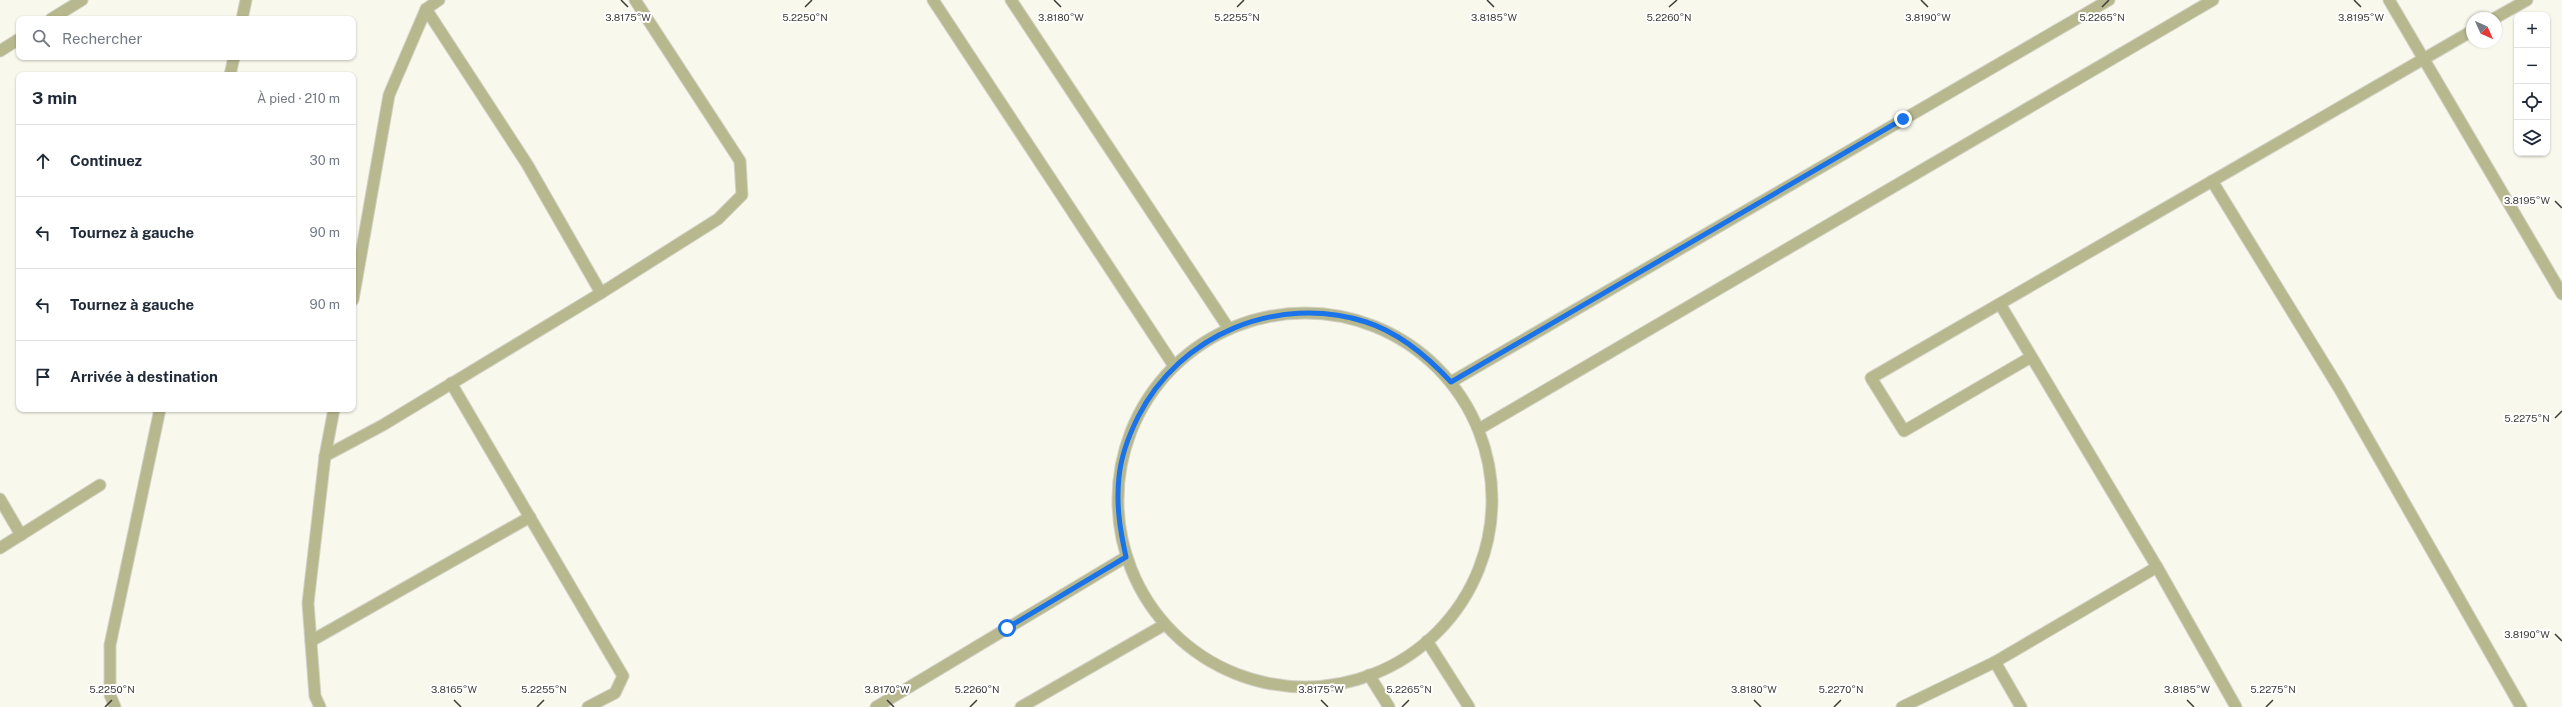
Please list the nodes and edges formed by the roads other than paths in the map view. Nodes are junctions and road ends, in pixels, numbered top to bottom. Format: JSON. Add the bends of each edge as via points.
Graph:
{"nodes":[{"id":1,"x":82,"y":0,"type":"edge"},
{"id":2,"x":246,"y":0,"type":"edge"},
{"id":3,"x":439,"y":0,"type":"edge"},
{"id":4,"x":635,"y":0,"type":"edge"},
{"id":5,"x":933,"y":0,"type":"edge"},
{"id":6,"x":1011,"y":0,"type":"edge"},
{"id":7,"x":2109,"y":0,"type":"edge"},
{"id":8,"x":2213,"y":0,"type":"edge"},
{"id":9,"x":2389,"y":0,"type":"edge"},
{"id":10,"x":2527,"y":0,"type":"edge"},
{"id":11,"x":426,"y":9,"type":"junction"},
{"id":12,"x":2502,"y":14,"type":"edge"},
{"id":13,"x":56,"y":16,"type":"edge"},
{"id":14,"x":243,"y":16,"type":"edge"},
{"id":15,"x":2466,"y":34,"type":"edge"},
{"id":16,"x":16,"y":41,"type":"edge"},
{"id":17,"x":0,"y":51,"type":"edge"},
{"id":18,"x":2424,"y":58,"type":"junction"},
{"id":19,"x":233,"y":60,"type":"edge"},
{"id":20,"x":231,"y":72,"type":"edge"},
{"id":21,"x":2212,"y":181,"type":"junction"},
{"id":22,"x":356,"y":283,"type":"edge"},
{"id":23,"x":601,"y":293,"type":"junction"},
{"id":24,"x":2562,"y":294,"type":"edge"},
{"id":25,"x":2000,"y":304,"type":"junction"},
{"id":26,"x":1229,"y":329,"type":"junction"},
{"id":27,"x":2031,"y":357,"type":"junction"},
{"id":28,"x":1174,"y":366,"type":"junction"},
{"id":29,"x":1451,"y":382,"type":"junction"},
{"id":30,"x":451,"y":383,"type":"junction"},
{"id":31,"x":159,"y":412,"type":"edge"},
{"id":32,"x":333,"y":412,"type":"edge"},
{"id":33,"x":1479,"y":429,"type":"junction"},
{"id":34,"x":326,"y":456,"type":"junction"},
{"id":35,"x":100,"y":485,"type":"dead end"},
{"id":36,"x":0,"y":499,"type":"edge"},
{"id":37,"x":530,"y":517,"type":"junction"},
{"id":38,"x":21,"y":535,"type":"junction"},
{"id":39,"x":0,"y":548,"type":"edge"},
{"id":40,"x":1126,"y":557,"type":"junction"},
{"id":41,"x":2157,"y":567,"type":"junction"},
{"id":42,"x":1164,"y":625,"type":"junction"},
{"id":43,"x":311,"y":641,"type":"junction"},
{"id":44,"x":1427,"y":641,"type":"junction"},
{"id":45,"x":1996,"y":662,"type":"junction"},
{"id":46,"x":1369,"y":675,"type":"junction"},
{"id":47,"x":115,"y":707,"type":"edge"},
{"id":48,"x":320,"y":707,"type":"edge"},
{"id":49,"x":588,"y":707,"type":"edge"},
{"id":50,"x":876,"y":707,"type":"edge"},
{"id":51,"x":1021,"y":707,"type":"edge"},
{"id":52,"x":1389,"y":707,"type":"edge"},
{"id":53,"x":1469,"y":707,"type":"edge"},
{"id":54,"x":1902,"y":707,"type":"edge"},
{"id":55,"x":2021,"y":707,"type":"edge"},
{"id":56,"x":2236,"y":707,"type":"edge"},
{"id":57,"x":2521,"y":707,"type":"edge"}],
"edges":[{"from":1,"to":13,"type":"street"},
{"from":2,"to":14,"type":"street"},
{"from":3,"to":11,"type":"street"},
{"from":4,"to":23,"type":"street","via":[[740,161],[742,195],[718,220]]},
{"from":5,"to":28,"type":"street"},
{"from":6,"to":26,"type":"street"},
{"from":7,"to":29,"type":"street"},
{"from":8,"to":33,"type":"street"},
{"from":9,"to":18,"type":"street"},
{"from":10,"to":12,"type":"street"},
{"from":11,"to":22,"type":"street","via":[[389,95]]},
{"from":11,"to":23,"type":"street","via":[[527,164]]},
{"from":15,"to":18,"type":"street"},
{"from":16,"to":17,"type":"street"},
{"from":18,"to":21,"type":"street"},
{"from":18,"to":24,"type":"street"},
{"from":19,"to":20,"type":"street"},
{"from":21,"to":25,"type":"street"},
{"from":21,"to":57,"type":"street","via":[[2339,388]]},
{"from":23,"to":30,"type":"street"},
{"from":25,"to":27,"type":"street"},
{"from":25,"to":27,"type":"street","via":[[1871,378],[1904,430]]},
{"from":26,"to":28,"type":"street","via":[[1200,345]]},
{"from":26,"to":29,"type":"street","via":[[1263,317],[1297,313],[1332,314],[1367,322],[1399,337],[1427,357]]},
{"from":27,"to":41,"type":"street"},
{"from":28,"to":40,"type":"street","via":[[1148,399],[1127,442],[1119,476],[1118,517]]},
{"from":29,"to":33,"type":"street"},
{"from":30,"to":34,"type":"street","via":[[383,426]]},
{"from":30,"to":37,"type":"street"},
{"from":31,"to":47,"type":"street","via":[[110,645],[110,696]]},
{"from":32,"to":34,"type":"street"},
{"from":33,"to":44,"type":"street","via":[[1489,466],[1492,506],[1487,544],[1474,580],[1458,606]]},
{"from":34,"to":43,"type":"street","via":[[308,604]]},
{"from":35,"to":38,"type":"street"},
{"from":36,"to":38,"type":"street"},
{"from":37,"to":43,"type":"street"},
{"from":37,"to":49,"type":"street","via":[[623,676],[615,693]]},
{"from":38,"to":39,"type":"street"},
{"from":40,"to":42,"type":"street","via":[[1142,594]]},
{"from":40,"to":50,"type":"street"},
{"from":41,"to":45,"type":"street"},
{"from":41,"to":56,"type":"street"},
{"from":42,"to":46,"type":"street","via":[[1192,650],[1224,669],[1259,682],[1296,687],[1326,685]]},
{"from":42,"to":51,"type":"street"},
{"from":43,"to":48,"type":"street","via":[[315,696]]},
{"from":44,"to":46,"type":"street","via":[[1400,661]]},
{"from":44,"to":53,"type":"street"},
{"from":45,"to":54,"type":"street"},
{"from":45,"to":55,"type":"street"},
{"from":46,"to":52,"type":"street"}]}
